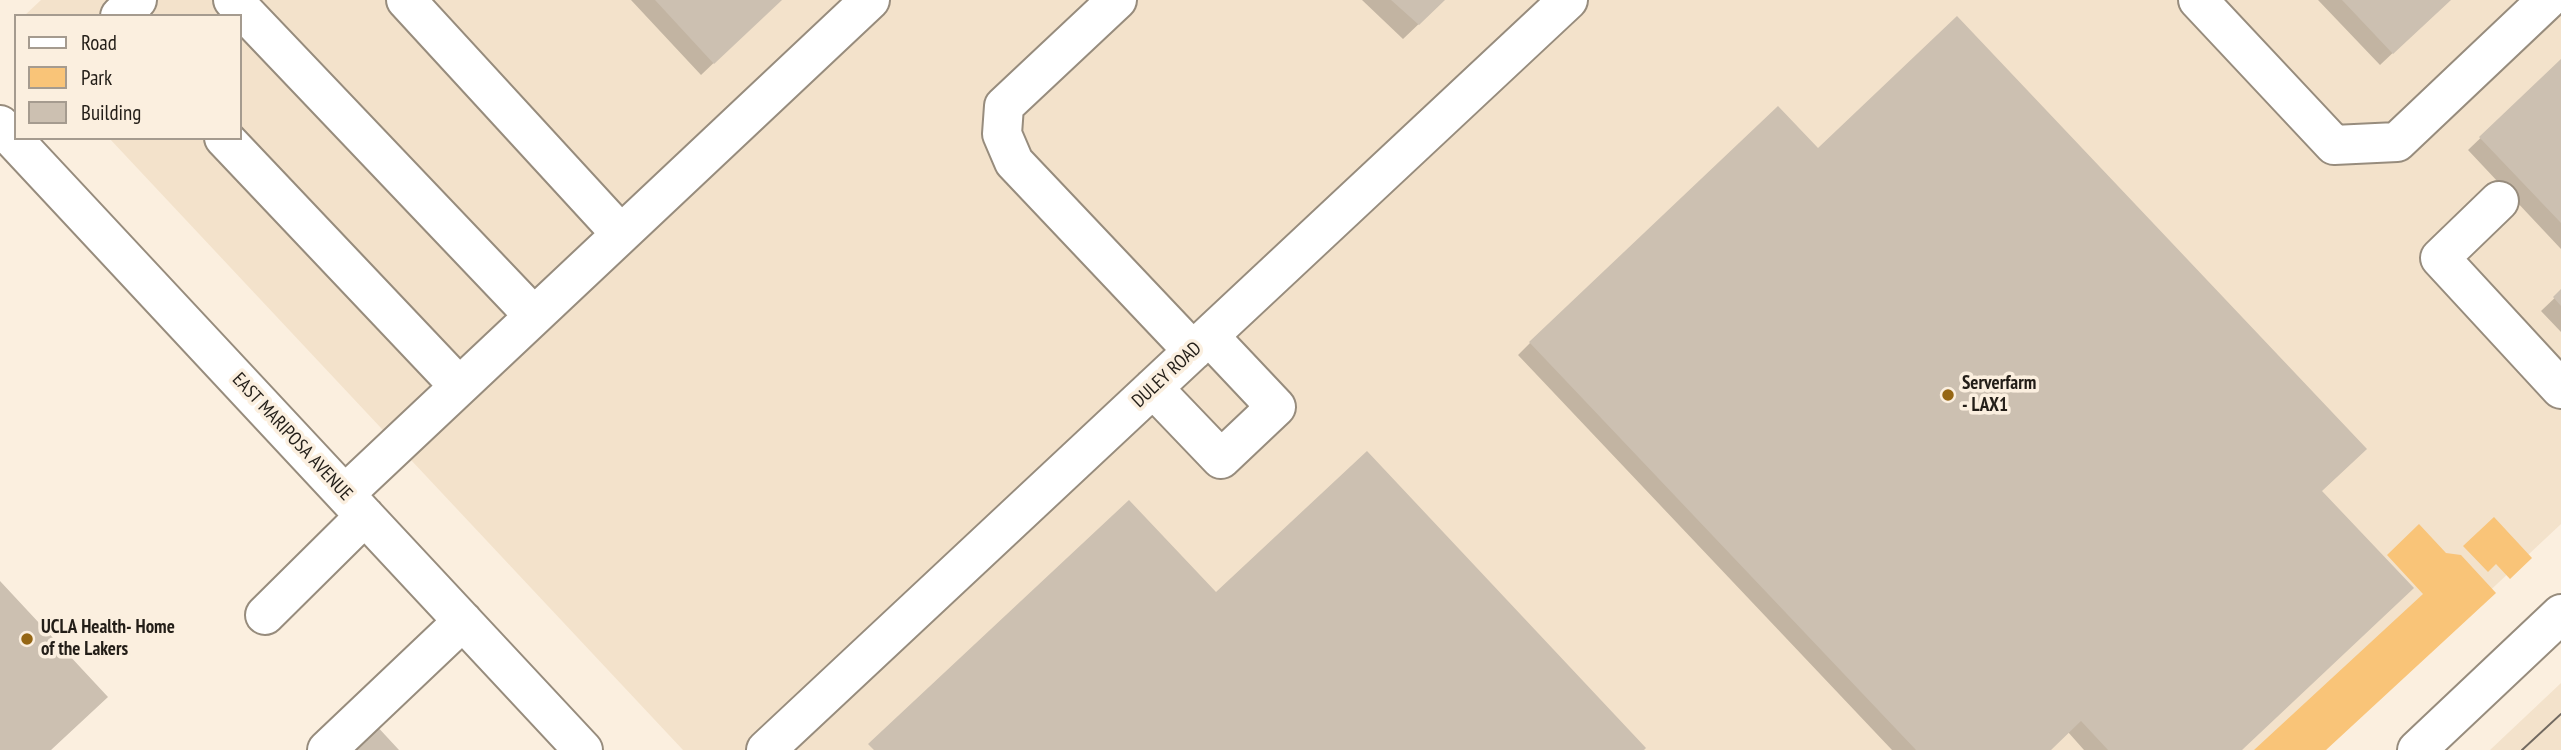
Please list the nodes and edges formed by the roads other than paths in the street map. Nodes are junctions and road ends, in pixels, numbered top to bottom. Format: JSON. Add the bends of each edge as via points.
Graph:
{"nodes":[{"id":1,"x":137,"y":0,"type":"edge"},
{"id":2,"x":233,"y":0,"type":"edge"},
{"id":3,"x":406,"y":0,"type":"edge"},
{"id":4,"x":870,"y":0,"type":"edge"},
{"id":5,"x":1117,"y":0,"type":"edge"},
{"id":6,"x":1568,"y":0,"type":"edge"},
{"id":7,"x":2198,"y":0,"type":"edge"},
{"id":8,"x":2547,"y":0,"type":"edge"},
{"id":9,"x":122,"y":14,"type":"edge"},
{"id":10,"x":0,"y":125,"type":"edge"},
{"id":11,"x":14,"y":140,"type":"edge"},
{"id":12,"x":14,"y":140,"type":"edge"},
{"id":13,"x":227,"y":140,"type":"edge"},
{"id":14,"x":2499,"y":201,"type":"dead end"},
{"id":15,"x":621,"y":234,"type":"junction"},
{"id":16,"x":534,"y":316,"type":"junction"},
{"id":17,"x":1201,"y":343,"type":"junction"},
{"id":18,"x":459,"y":386,"type":"junction"},
{"id":19,"x":1153,"y":388,"type":"junction"},
{"id":20,"x":2561,"y":389,"type":"edge"},
{"id":21,"x":355,"y":505,"type":"junction"},
{"id":22,"x":265,"y":614,"type":"dead end"},
{"id":23,"x":2561,"y":614,"type":"edge"},
{"id":24,"x":463,"y":621,"type":"junction"},
{"id":25,"x":327,"y":750,"type":"edge"},
{"id":26,"x":583,"y":750,"type":"edge"},
{"id":27,"x":766,"y":750,"type":"edge"},
{"id":28,"x":2417,"y":750,"type":"edge"}],
"edges":[{"from":1,"to":9,"type":"street"},
{"from":2,"to":16,"type":"street"},
{"from":3,"to":15,"type":"street"},
{"from":4,"to":15,"type":"street"},
{"from":5,"to":17,"type":"street","via":[[1004,106],[1002,134],[1014,162]]},
{"from":6,"to":17,"type":"street","name":"DULEY ROAD"},
{"from":7,"to":8,"type":"street","via":[[2334,145],[2397,142]]},
{"from":10,"to":12,"type":"street","name":"EAST MARIPOSA AVENUE"},
{"from":11,"to":21,"type":"street","name":"EAST MARIPOSA AVENUE"},
{"from":13,"to":18,"type":"street"},
{"from":14,"to":20,"type":"street","via":[[2440,258]]},
{"from":15,"to":16,"type":"street"},
{"from":16,"to":18,"type":"street"},
{"from":17,"to":19,"type":"street","name":"DULEY ROAD"},
{"from":17,"to":19,"type":"street","via":[[1276,407],[1221,459]]},
{"from":18,"to":21,"type":"street"},
{"from":19,"to":27,"type":"street","name":"DULEY ROAD"},
{"from":21,"to":22,"type":"street"},
{"from":21,"to":24,"type":"street","name":"EAST MARIPOSA AVENUE"},
{"from":23,"to":28,"type":"street"},
{"from":24,"to":25,"type":"street"},
{"from":24,"to":26,"type":"street","name":"EAST MARIPOSA AVENUE"}]}
